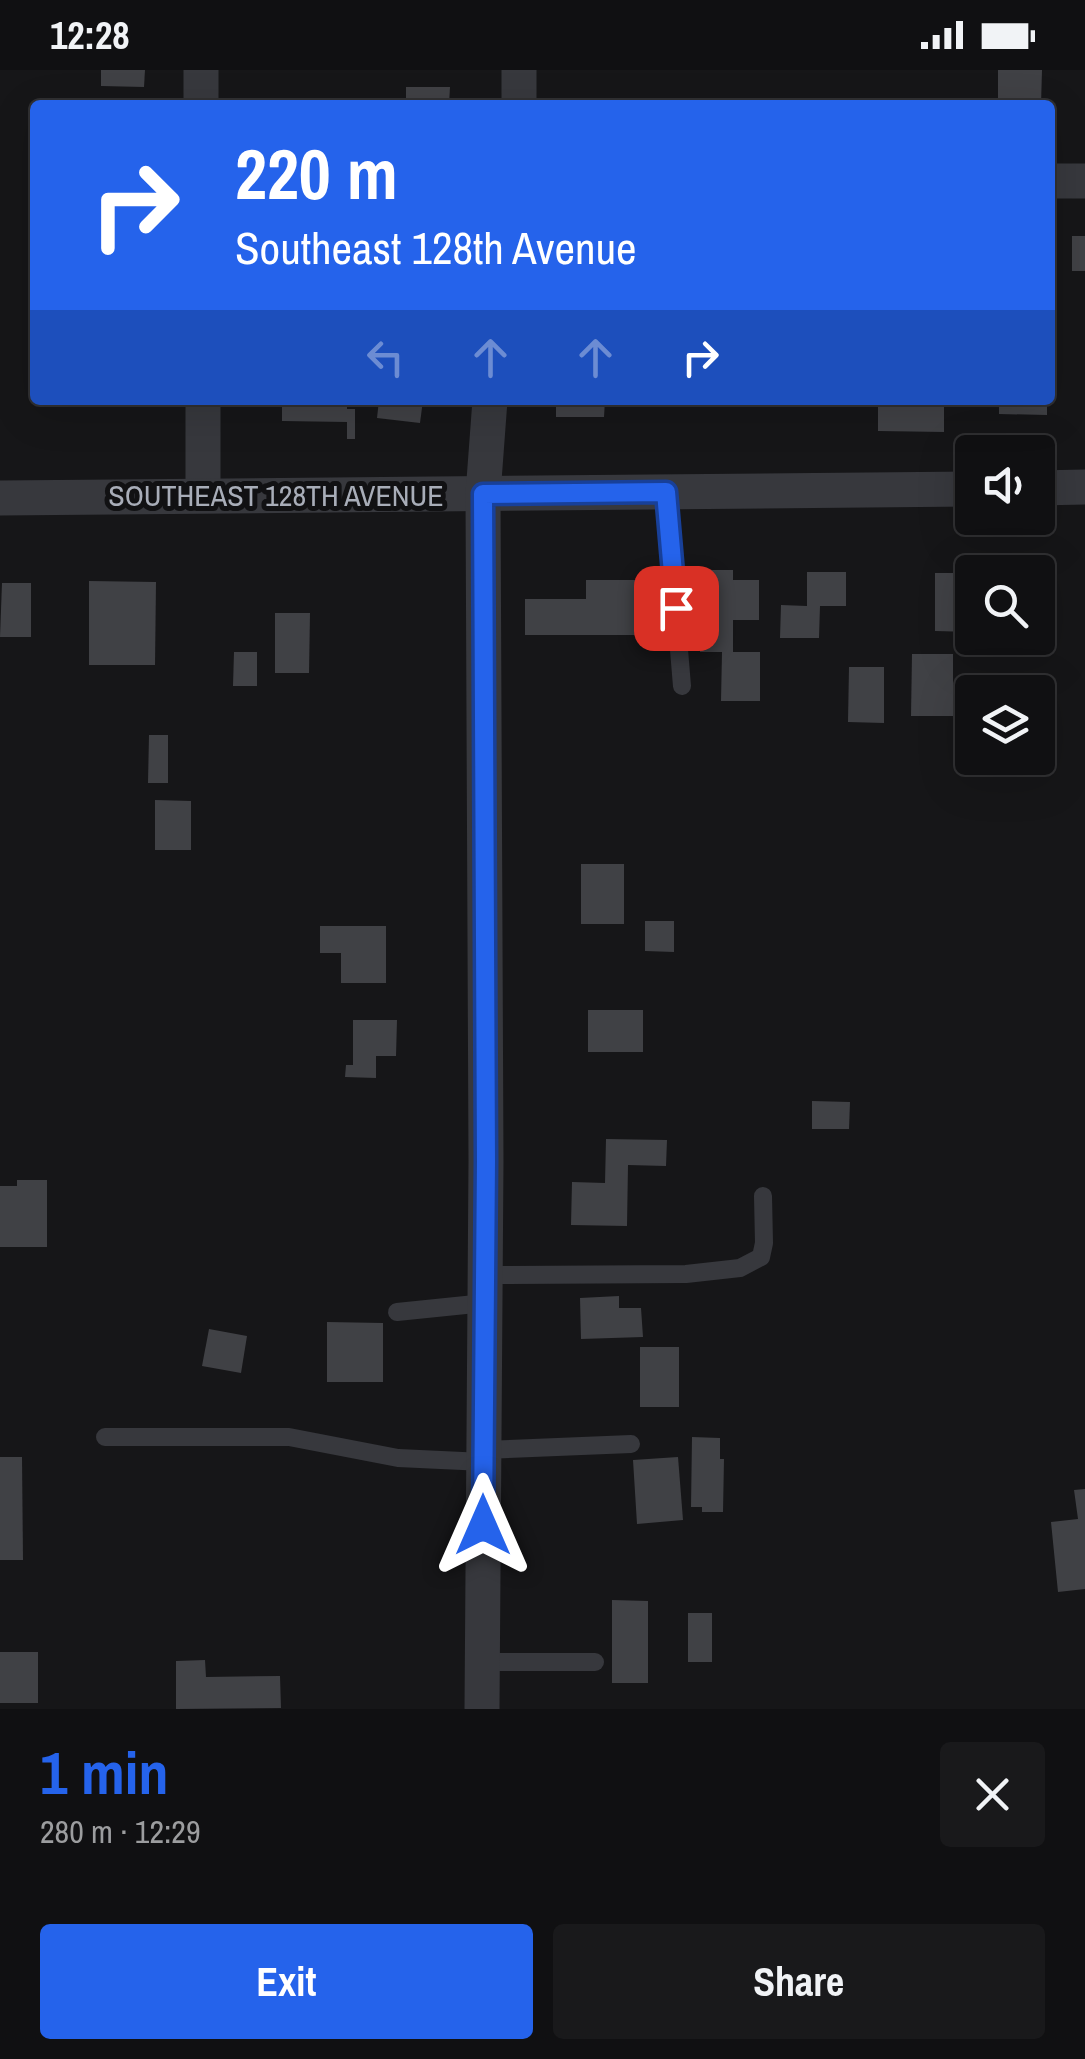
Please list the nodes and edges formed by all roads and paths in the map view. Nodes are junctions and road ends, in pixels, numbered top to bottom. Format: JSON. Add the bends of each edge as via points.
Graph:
{"nodes":[{"id":1,"x":201,"y":70,"type":"edge"},
{"id":2,"x":519,"y":70,"type":"edge"},
{"id":3,"x":201,"y":100,"type":"edge"},
{"id":4,"x":519,"y":100,"type":"edge"},
{"id":5,"x":1055,"y":181,"type":"edge"},
{"id":6,"x":1085,"y":181,"type":"edge"},
{"id":7,"x":203,"y":405,"type":"edge"},
{"id":8,"x":490,"y":405,"type":"edge"},
{"id":9,"x":1085,"y":487,"type":"edge"},
{"id":10,"x":955,"y":488,"type":"edge"},
{"id":11,"x":1055,"y":488,"type":"edge"},
{"id":12,"x":666,"y":492,"type":"junction"},
{"id":13,"x":483,"y":494,"type":"junction"},
{"id":14,"x":204,"y":496,"type":"junction"},
{"id":15,"x":0,"y":498,"type":"edge"},
{"id":16,"x":682,"y":686,"type":"dead end"},
{"id":17,"x":763,"y":1196,"type":"dead end"},
{"id":18,"x":484,"y":1289,"type":"junction"},
{"id":19,"x":397,"y":1312,"type":"dead end"},
{"id":20,"x":105,"y":1438,"type":"dead end"},
{"id":21,"x":631,"y":1444,"type":"dead end"},
{"id":22,"x":484,"y":1456,"type":"junction"},
{"id":23,"x":482,"y":1662,"type":"junction"},
{"id":24,"x":595,"y":1662,"type":"dead end"},
{"id":25,"x":482,"y":1709,"type":"edge"}],
"edges":[{"from":1,"to":3,"type":"street"},
{"from":2,"to":4,"type":"street"},
{"from":5,"to":6,"type":"street"},
{"from":7,"to":14,"type":"street"},
{"from":8,"to":13,"type":"street"},
{"from":9,"to":11,"type":"street"},
{"from":10,"to":12,"type":"street","name":"SOUTHEAST 128TH AVENUE"},
{"from":12,"to":13,"type":"street","name":"SOUTHEAST 128TH AVENUE"},
{"from":12,"to":16,"type":"lane"},
{"from":13,"to":14,"type":"street","name":"SOUTHEAST 128TH AVENUE"},
{"from":13,"to":18,"type":"street"},
{"from":14,"to":15,"type":"street","name":"SOUTHEAST 128TH AVENUE"},
{"from":17,"to":18,"type":"lane","via":[[761,1256],[740,1268]]},
{"from":18,"to":19,"type":"lane"},
{"from":18,"to":22,"type":"street"},
{"from":20,"to":22,"type":"lane","via":[[289,1438],[398,1458]]},
{"from":21,"to":22,"type":"lane"},
{"from":22,"to":23,"type":"street"},
{"from":23,"to":24,"type":"lane"},
{"from":23,"to":25,"type":"street"}]}
